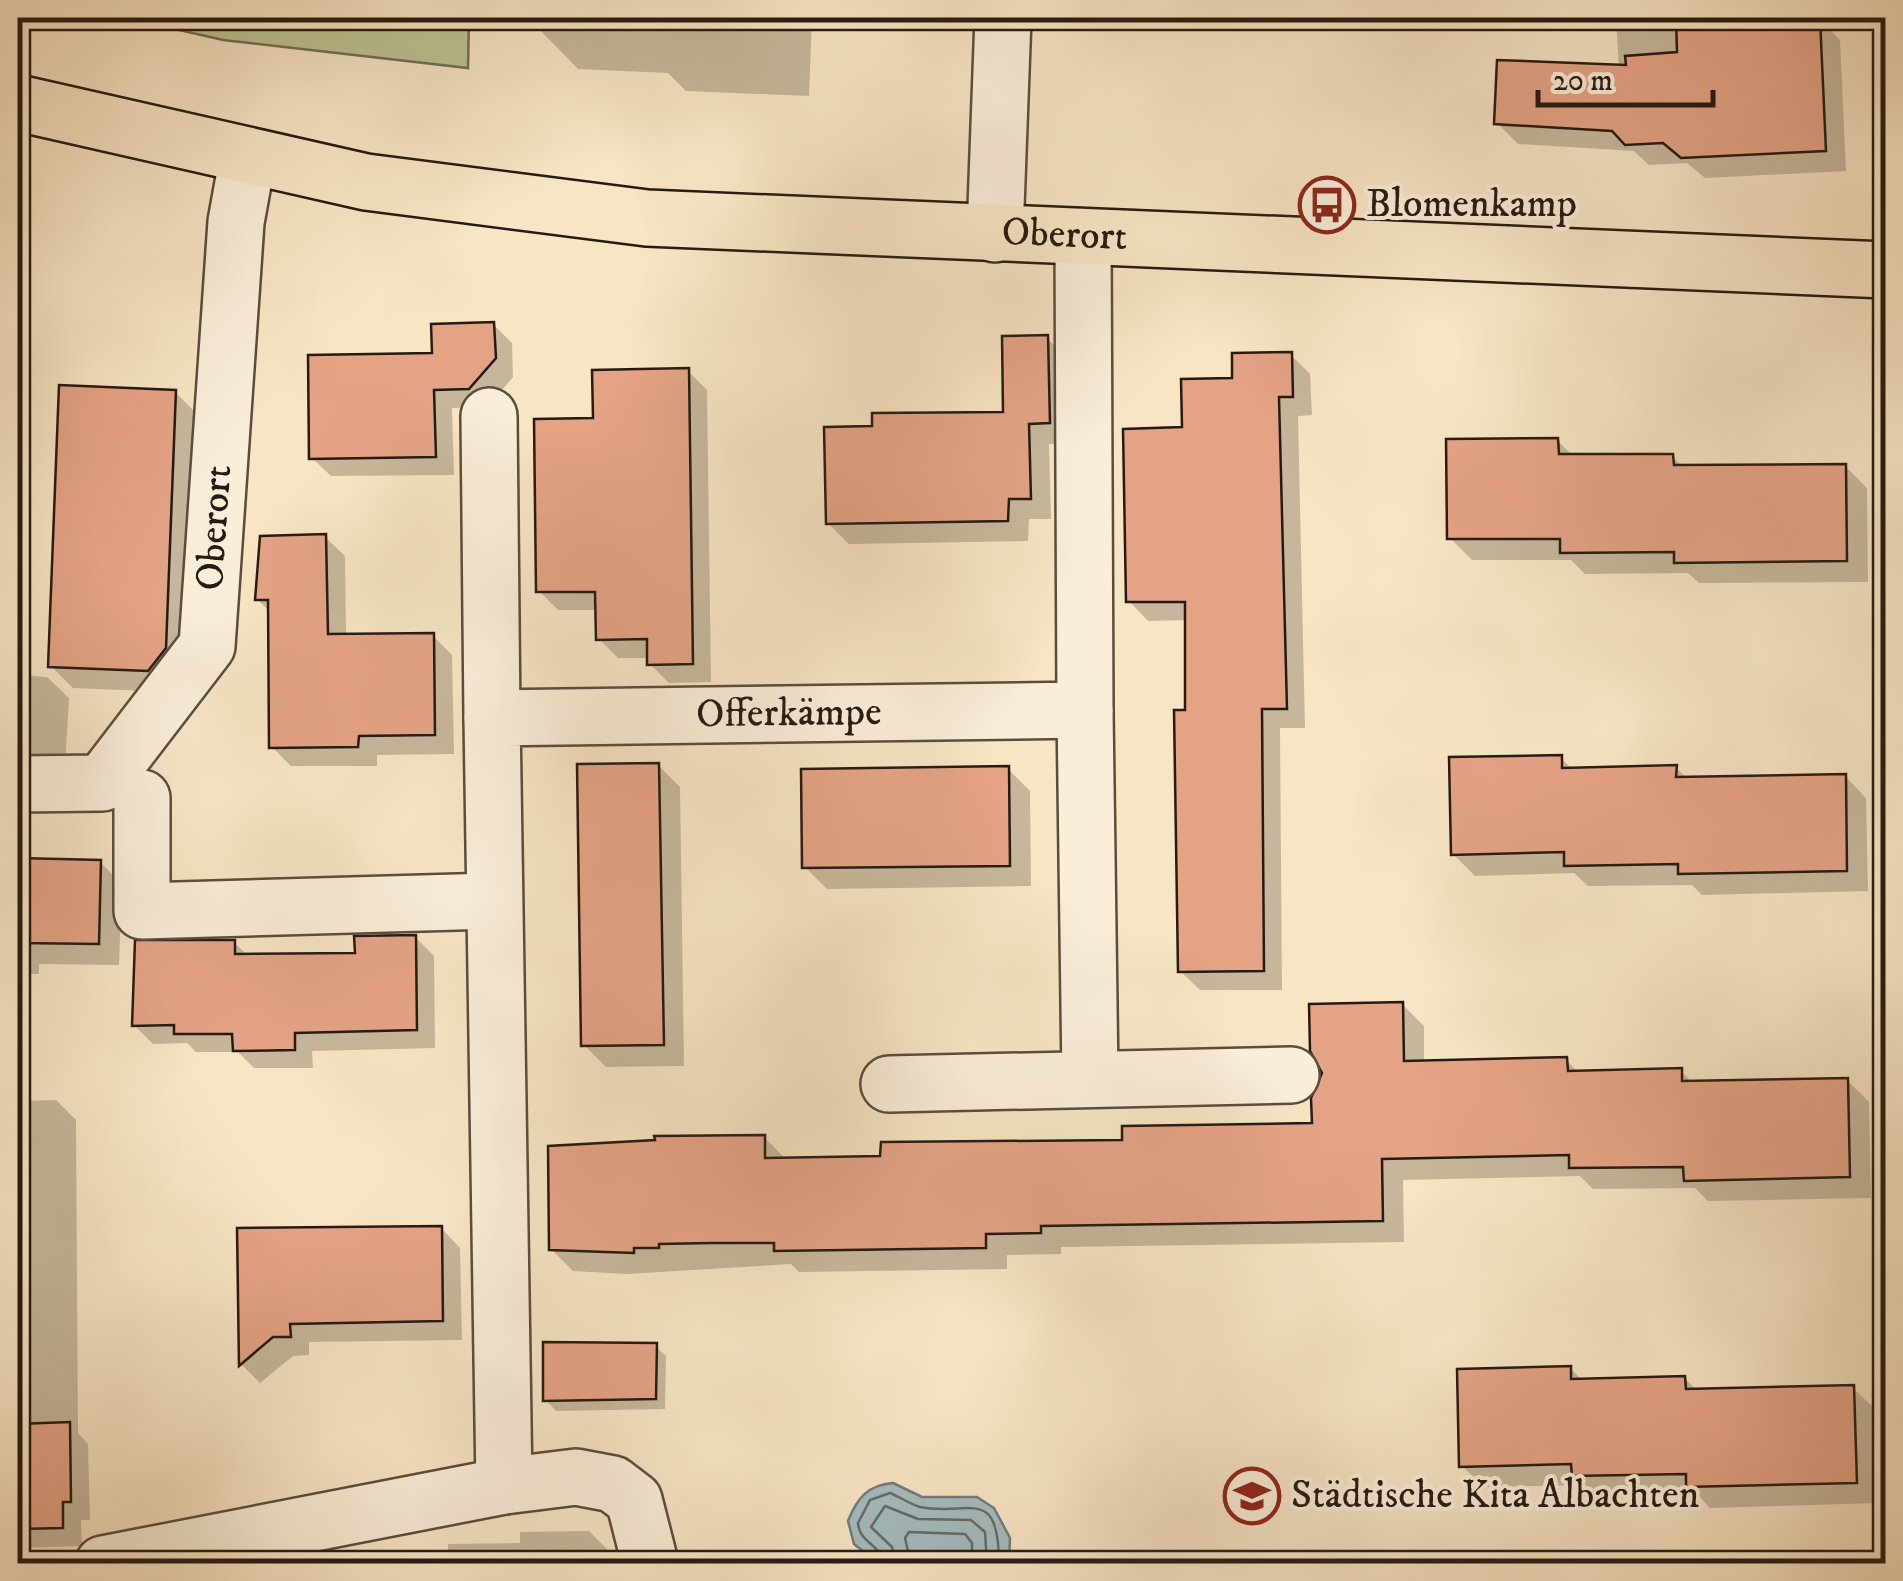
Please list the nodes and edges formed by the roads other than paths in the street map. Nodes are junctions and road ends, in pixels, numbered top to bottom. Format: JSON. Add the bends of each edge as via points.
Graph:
{"nodes":[{"id":1,"x":1003,"y":18,"type":"edge"},
{"id":2,"x":18,"y":103,"type":"edge"},
{"id":3,"x":248,"y":156,"type":"junction"},
{"id":4,"x":995,"y":234,"type":"junction"},
{"id":5,"x":1083,"y":238,"type":"junction"},
{"id":6,"x":1886,"y":270,"type":"edge"},
{"id":7,"x":489,"y":416,"type":"dead end"},
{"id":8,"x":1084,"y":710,"type":"junction"},
{"id":9,"x":492,"y":718,"type":"junction"},
{"id":10,"x":18,"y":784,"type":"edge"},
{"id":11,"x":142,"y":798,"type":"dead end"},
{"id":12,"x":493,"y":901,"type":"junction"},
{"id":13,"x":1291,"y":1075,"type":"dead end"},
{"id":14,"x":1090,"y":1078,"type":"junction"},
{"id":15,"x":889,"y":1084,"type":"dead end"},
{"id":16,"x":504,"y":1486,"type":"junction"},
{"id":17,"x":648,"y":1555,"type":"dead end"},
{"id":18,"x":103,"y":1564,"type":"edge"}],
"edges":[{"from":1,"to":4,"type":"street"},
{"from":2,"to":3,"type":"main road","name":"Oberort"},
{"from":3,"to":4,"type":"main road","name":"Oberort","via":[[478,200],[628,216]]},
{"from":3,"to":10,"type":"street","name":"Oberort","via":[[236,222],[207,646],[102,783]]},
{"from":4,"to":5,"type":"main road","name":"Oberort"},
{"from":5,"to":6,"type":"main road","name":"Oberort"},
{"from":5,"to":8,"type":"street"},
{"from":7,"to":9,"type":"street"},
{"from":8,"to":9,"type":"street","name":"Offerkämpe"},
{"from":8,"to":14,"type":"street"},
{"from":9,"to":12,"type":"street"},
{"from":11,"to":12,"type":"street","via":[[142,911]]},
{"from":12,"to":16,"type":"street"},
{"from":13,"to":14,"type":"street"},
{"from":14,"to":15,"type":"street"},
{"from":16,"to":17,"type":"street","via":[[576,1477],[614,1484],[634,1500]]},
{"from":16,"to":18,"type":"street"}]}
